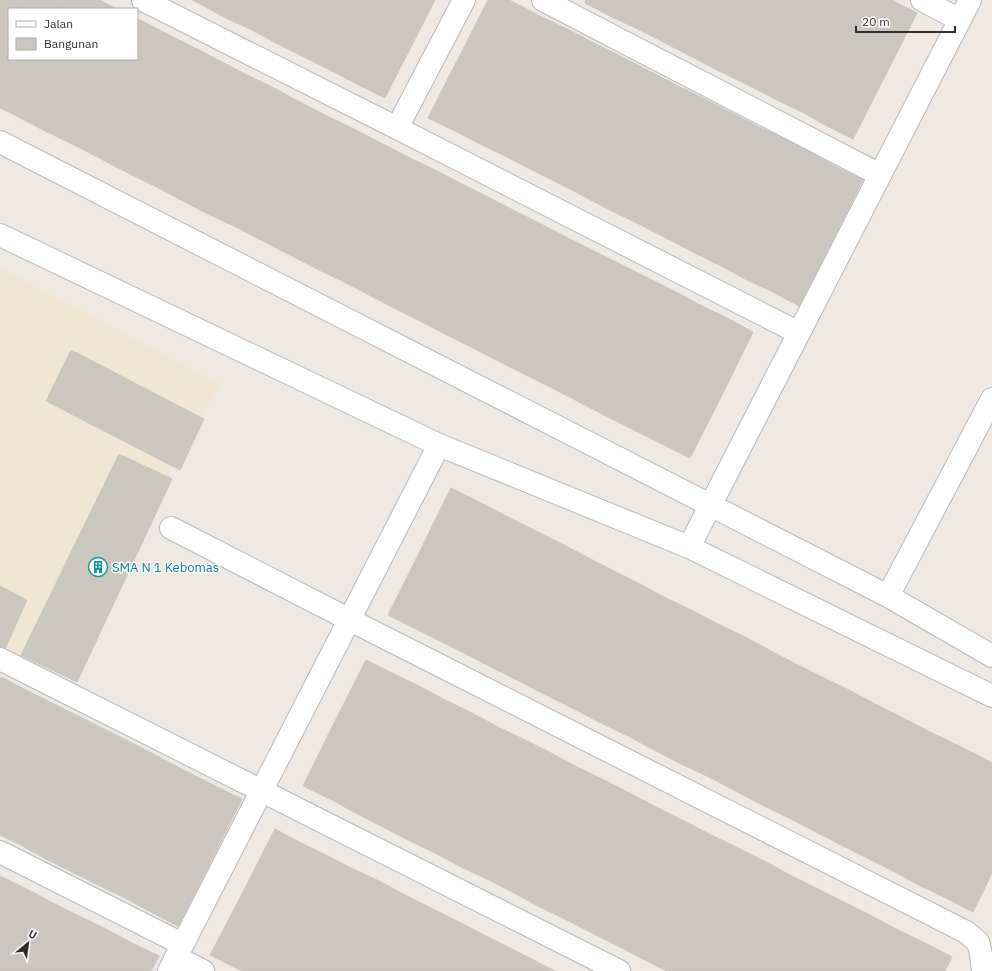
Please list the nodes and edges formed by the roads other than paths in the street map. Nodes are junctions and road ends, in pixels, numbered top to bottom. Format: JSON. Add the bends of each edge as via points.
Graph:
{"nodes":[{"id":1,"x":144,"y":0,"type":"edge"},
{"id":2,"x":464,"y":0,"type":"edge"},
{"id":3,"x":543,"y":0,"type":"edge"},
{"id":4,"x":922,"y":0,"type":"edge"},
{"id":5,"x":970,"y":0,"type":"edge"},
{"id":6,"x":960,"y":20,"type":"junction"},
{"id":7,"x":397,"y":128,"type":"junction"},
{"id":8,"x":0,"y":142,"type":"edge"},
{"id":9,"x":880,"y":175,"type":"junction"},
{"id":10,"x":0,"y":235,"type":"edge"},
{"id":11,"x":799,"y":333,"type":"junction"},
{"id":12,"x":992,"y":399,"type":"edge"},
{"id":13,"x":439,"y":445,"type":"junction"},
{"id":14,"x":710,"y":506,"type":"junction"},
{"id":15,"x":171,"y":528,"type":"dead end"},
{"id":16,"x":689,"y":547,"type":"junction"},
{"id":17,"x":888,"y":596,"type":"junction"},
{"id":18,"x":350,"y":620,"type":"junction"},
{"id":19,"x":992,"y":656,"type":"edge"},
{"id":20,"x":0,"y":659,"type":"edge"},
{"id":21,"x":992,"y":696,"type":"edge"},
{"id":22,"x":262,"y":790,"type":"junction"},
{"id":23,"x":0,"y":852,"type":"edge"},
{"id":24,"x":176,"y":957,"type":"edge"},
{"id":25,"x":203,"y":971,"type":"edge"},
{"id":26,"x":619,"y":971,"type":"edge"},
{"id":27,"x":983,"y":971,"type":"edge"}],
"edges":[{"from":1,"to":7,"type":"street"},
{"from":2,"to":7,"type":"street"},
{"from":3,"to":9,"type":"street"},
{"from":4,"to":6,"type":"street"},
{"from":5,"to":6,"type":"street"},
{"from":6,"to":9,"type":"street"},
{"from":7,"to":11,"type":"street"},
{"from":8,"to":14,"type":"street"},
{"from":9,"to":11,"type":"street"},
{"from":10,"to":13,"type":"street"},
{"from":11,"to":14,"type":"street"},
{"from":12,"to":17,"type":"street"},
{"from":13,"to":16,"type":"street"},
{"from":13,"to":18,"type":"street"},
{"from":14,"to":16,"type":"street"},
{"from":14,"to":17,"type":"street"},
{"from":15,"to":18,"type":"street"},
{"from":16,"to":21,"type":"street"},
{"from":17,"to":19,"type":"street"},
{"from":18,"to":22,"type":"street"},
{"from":18,"to":27,"type":"street","via":[[966,932],[978,942]]},
{"from":20,"to":22,"type":"street"},
{"from":22,"to":24,"type":"street"},
{"from":22,"to":26,"type":"street"},
{"from":23,"to":24,"type":"street"},
{"from":24,"to":25,"type":"street"}]}
